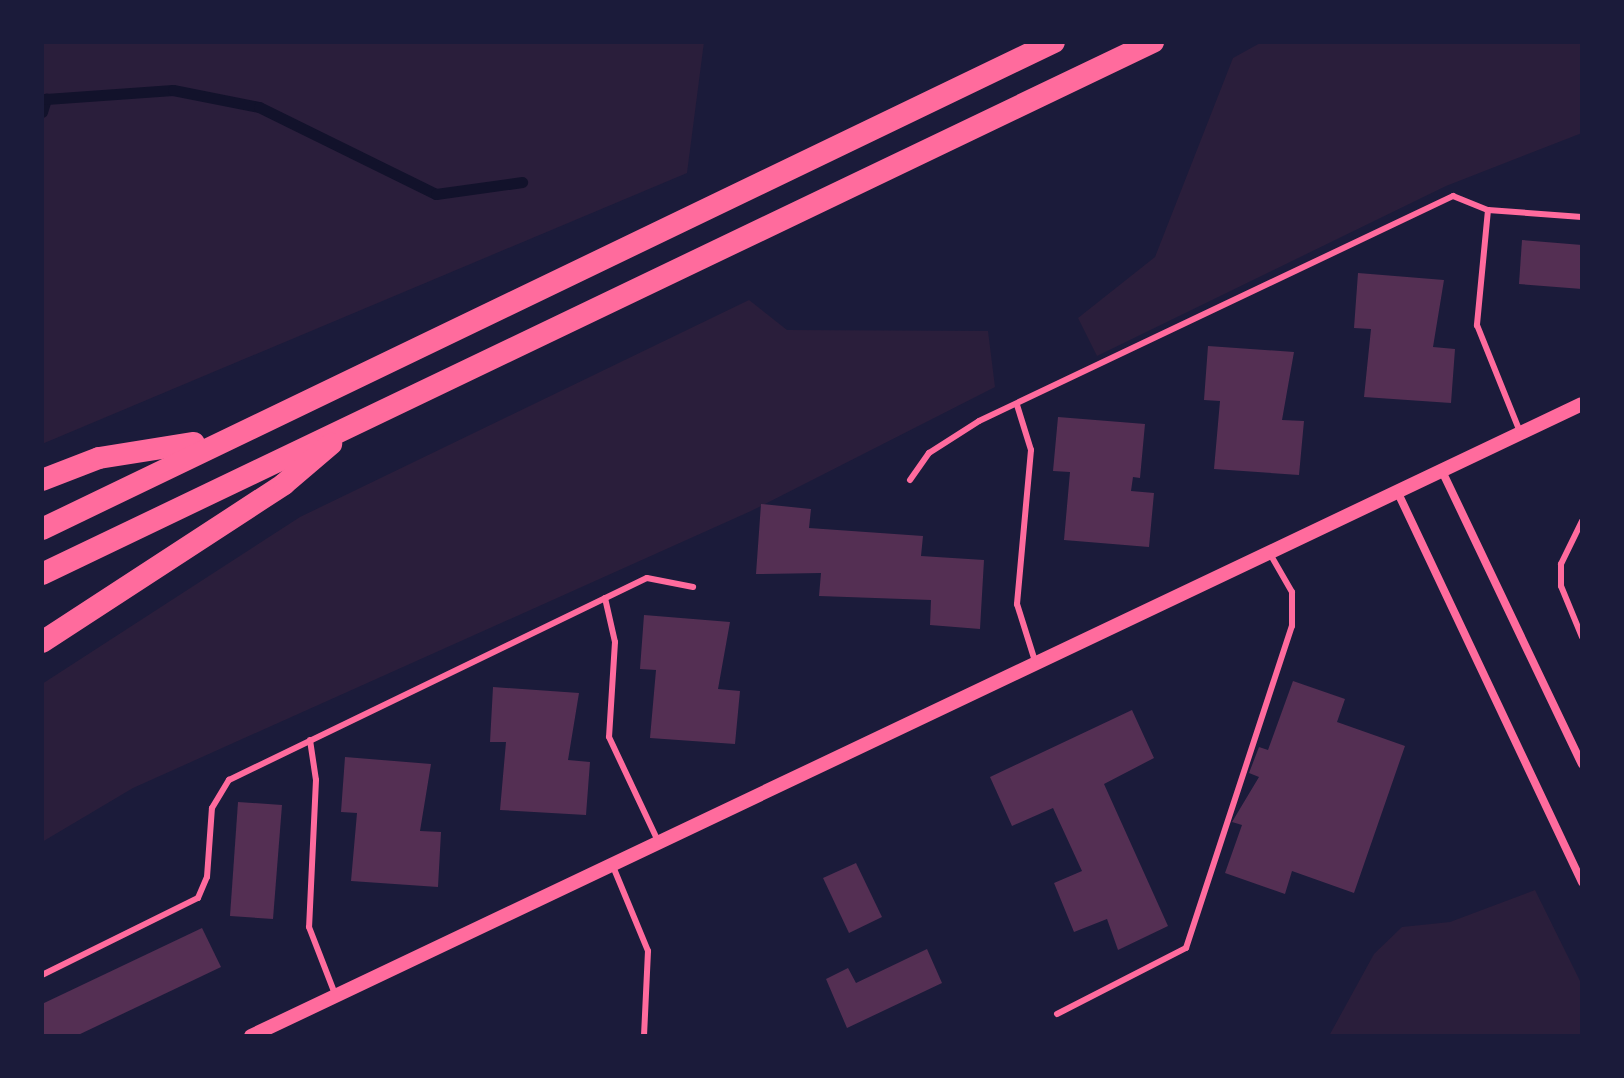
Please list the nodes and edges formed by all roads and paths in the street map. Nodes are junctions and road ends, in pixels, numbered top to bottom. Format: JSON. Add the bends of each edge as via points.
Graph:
{"nodes":[{"id":1,"x":1054,"y":42,"type":"edge"},
{"id":2,"x":1153,"y":42,"type":"edge"},
{"id":3,"x":1488,"y":210,"type":"junction"},
{"id":4,"x":1582,"y":217,"type":"edge"},
{"id":5,"x":1582,"y":404,"type":"edge"},
{"id":6,"x":1017,"y":405,"type":"junction"},
{"id":7,"x":355,"y":424,"type":"junction"},
{"id":8,"x":1520,"y":432,"type":"junction"},
{"id":9,"x":215,"y":440,"type":"junction"},
{"id":10,"x":1442,"y":471,"type":"junction"},
{"id":11,"x":42,"y":480,"type":"edge"},
{"id":12,"x":910,"y":480,"type":"dead end"},
{"id":13,"x":1398,"y":493,"type":"junction"},
{"id":14,"x":1582,"y":521,"type":"edge"},
{"id":15,"x":42,"y":529,"type":"edge"},
{"id":16,"x":1267,"y":550,"type":"junction"},
{"id":17,"x":42,"y":574,"type":"edge"},
{"id":18,"x":693,"y":587,"type":"dead end"},
{"id":19,"x":605,"y":598,"type":"junction"},
{"id":20,"x":1582,"y":637,"type":"edge"},
{"id":21,"x":42,"y":642,"type":"edge"},
{"id":22,"x":1035,"y":661,"type":"junction"},
{"id":23,"x":310,"y":740,"type":"junction"},
{"id":24,"x":1582,"y":764,"type":"edge"},
{"id":25,"x":658,"y":841,"type":"junction"},
{"id":26,"x":611,"y":864,"type":"junction"},
{"id":27,"x":1582,"y":883,"type":"edge"},
{"id":28,"x":42,"y":975,"type":"edge"},
{"id":29,"x":335,"y":994,"type":"junction"},
{"id":30,"x":1057,"y":1014,"type":"dead end"},
{"id":31,"x":251,"y":1036,"type":"edge"},
{"id":32,"x":644,"y":1036,"type":"edge"}],
"edges":[{"from":1,"to":9,"type":"highway"},
{"from":2,"to":7,"type":"highway"},
{"from":3,"to":4,"type":"lane"},
{"from":3,"to":6,"type":"lane","via":[[1465,197],[1436,203]]},
{"from":3,"to":8,"type":"lane","via":[[1477,325]]},
{"from":5,"to":8,"type":"street"},
{"from":6,"to":12,"type":"lane","via":[[953,436]]},
{"from":6,"to":22,"type":"lane","via":[[1031,450],[1017,604]]},
{"from":7,"to":17,"type":"highway"},
{"from":7,"to":21,"type":"highway","via":[[284,484]]},
{"from":8,"to":10,"type":"street"},
{"from":9,"to":11,"type":"highway","via":[[99,458]]},
{"from":9,"to":15,"type":"highway"},
{"from":10,"to":13,"type":"street"},
{"from":10,"to":24,"type":"street"},
{"from":13,"to":16,"type":"street"},
{"from":13,"to":27,"type":"street"},
{"from":14,"to":20,"type":"lane","via":[[1561,575]]},
{"from":16,"to":22,"type":"street"},
{"from":16,"to":30,"type":"lane","via":[[1292,592],[1292,626],[1186,948]]},
{"from":18,"to":19,"type":"lane","via":[[660,576]]},
{"from":19,"to":23,"type":"lane"},
{"from":19,"to":25,"type":"lane","via":[[615,642],[609,737]]},
{"from":22,"to":25,"type":"street"},
{"from":23,"to":28,"type":"lane","via":[[218,791],[198,898]]},
{"from":23,"to":29,"type":"lane","via":[[316,780],[309,927]]},
{"from":25,"to":26,"type":"street"},
{"from":26,"to":29,"type":"street"},
{"from":26,"to":32,"type":"lane","via":[[648,951]]},
{"from":29,"to":31,"type":"street"}]}
